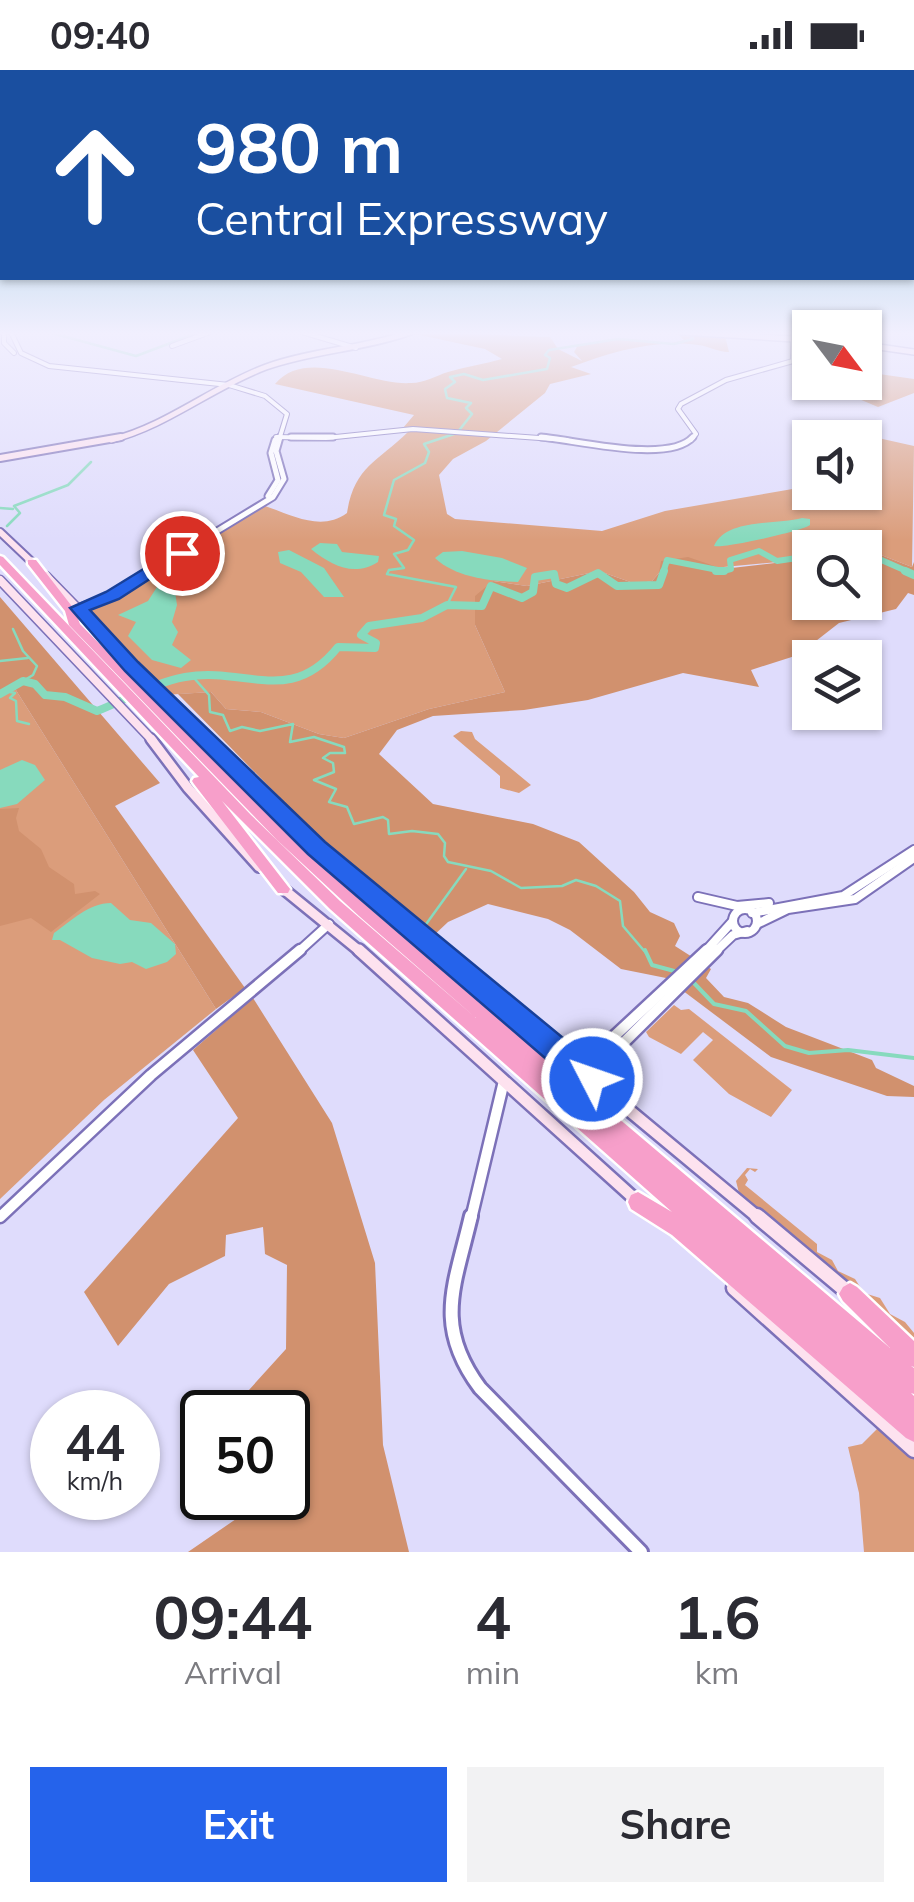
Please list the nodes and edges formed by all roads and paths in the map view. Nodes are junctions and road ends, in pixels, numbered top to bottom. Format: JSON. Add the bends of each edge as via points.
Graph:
{"nodes":[{"id":1,"x":198,"y":401,"type":"edge"},
{"id":2,"x":271,"y":401,"type":"edge"},
{"id":3,"x":687,"y":401,"type":"edge"},
{"id":4,"x":279,"y":437,"type":"junction"},
{"id":5,"x":2,"y":455,"type":"edge"},
{"id":6,"x":0,"y":532,"type":"edge"},
{"id":7,"x":0,"y":547,"type":"edge"},
{"id":8,"x":0,"y":559,"type":"edge"},
{"id":9,"x":32,"y":562,"type":"junction"},
{"id":10,"x":0,"y":572,"type":"edge"},
{"id":11,"x":0,"y":580,"type":"edge"},
{"id":12,"x":78,"y":607,"type":"junction"},
{"id":13,"x":53,"y":615,"type":"junction"},
{"id":14,"x":75,"y":625,"type":"junction"},
{"id":15,"x":125,"y":683,"type":"junction"},
{"id":16,"x":148,"y":708,"type":"junction"},
{"id":17,"x":201,"y":770,"type":"junction"},
{"id":18,"x":914,"y":850,"type":"edge"},
{"id":19,"x":914,"y":858,"type":"edge"},
{"id":20,"x":283,"y":889,"type":"junction"},
{"id":21,"x":698,"y":896,"type":"dead end"},
{"id":22,"x":793,"y":903,"type":"junction"},
{"id":23,"x":364,"y":912,"type":"junction"},
{"id":24,"x":752,"y":913,"type":"junction"},
{"id":25,"x":732,"y":922,"type":"junction"},
{"id":26,"x":760,"y":922,"type":"junction"},
{"id":27,"x":329,"y":924,"type":"junction"},
{"id":28,"x":748,"y":931,"type":"junction"},
{"id":29,"x":700,"y":963,"type":"junction"},
{"id":30,"x":664,"y":997,"type":"junction"},
{"id":31,"x":558,"y":1050,"type":"junction"},
{"id":32,"x":592,"y":1079,"type":"junction"},
{"id":33,"x":504,"y":1081,"type":"junction"},
{"id":34,"x":638,"y":1202,"type":"junction"},
{"id":35,"x":0,"y":1217,"type":"edge"},
{"id":36,"x":850,"y":1294,"type":"junction"},
{"id":37,"x":914,"y":1347,"type":"edge"},
{"id":38,"x":914,"y":1356,"type":"edge"},
{"id":39,"x":914,"y":1383,"type":"edge"},
{"id":40,"x":914,"y":1411,"type":"edge"},
{"id":41,"x":914,"y":1430,"type":"edge"},
{"id":42,"x":914,"y":1450,"type":"edge"},
{"id":43,"x":640,"y":1552,"type":"edge"}],
"edges":[{"from":1,"to":5,"type":"main road","via":[[153,426],[93,443]]},
{"from":2,"to":4,"type":"street","via":[[285,414]]},
{"from":3,"to":4,"type":"street","via":[[678,409],[694,438],[660,451],[402,429],[342,438]]},
{"from":4,"to":12,"type":"street","via":[[270,453],[279,486],[271,496],[135,580]]},
{"from":6,"to":9,"type":"main road"},
{"from":7,"to":14,"type":"highway"},
{"from":8,"to":13,"type":"highway"},
{"from":9,"to":12,"type":"main road"},
{"from":9,"to":14,"type":"highway"},
{"from":10,"to":13,"type":"highway"},
{"from":11,"to":15,"type":"main road","via":[[61,647]]},
{"from":12,"to":15,"type":"main road"},
{"from":13,"to":15,"type":"highway"},
{"from":14,"to":15,"type":"highway"},
{"from":15,"to":16,"type":"highway"},
{"from":15,"to":16,"type":"main road","via":[[152,687]]},
{"from":15,"to":16,"type":"main road","via":[[121,704]]},
{"from":16,"to":17,"type":"highway"},
{"from":16,"to":20,"type":"main road","via":[[188,788]]},
{"from":16,"to":23,"type":"highway"},
{"from":16,"to":31,"type":"main road","via":[[242,771],[316,848]]},
{"from":17,"to":20,"type":"highway","via":[[198,780]]},
{"from":17,"to":40,"type":"highway","via":[[347,916]]},
{"from":18,"to":22,"type":"street","via":[[852,892]]},
{"from":19,"to":26,"type":"street","via":[[857,898],[786,910]]},
{"from":20,"to":27,"type":"main road"},
{"from":21,"to":22,"type":"street","via":[[745,906]]},
{"from":22,"to":24,"type":"street"},
{"from":23,"to":32,"type":"highway","via":[[439,960]]},
{"from":23,"to":39,"type":"highway"},
{"from":24,"to":25,"type":"street","via":[[736,912]]},
{"from":24,"to":26,"type":"street"},
{"from":25,"to":28,"type":"street"},
{"from":25,"to":29,"type":"street"},
{"from":26,"to":28,"type":"street"},
{"from":27,"to":33,"type":"main road"},
{"from":27,"to":35,"type":"street","via":[[151,1074]]},
{"from":28,"to":29,"type":"street"},
{"from":29,"to":30,"type":"street"},
{"from":30,"to":31,"type":"street","via":[[589,1058]]},
{"from":30,"to":32,"type":"street","via":[[595,1066]]},
{"from":31,"to":32,"type":"main road"},
{"from":32,"to":36,"type":"main road"},
{"from":33,"to":34,"type":"main road"},
{"from":33,"to":43,"type":"street","via":[[455,1279],[452,1335],[480,1388]]},
{"from":34,"to":41,"type":"highway","via":[[678,1228]]},
{"from":34,"to":42,"type":"main road"},
{"from":36,"to":37,"type":"main road"},
{"from":36,"to":38,"type":"highway"}]}
